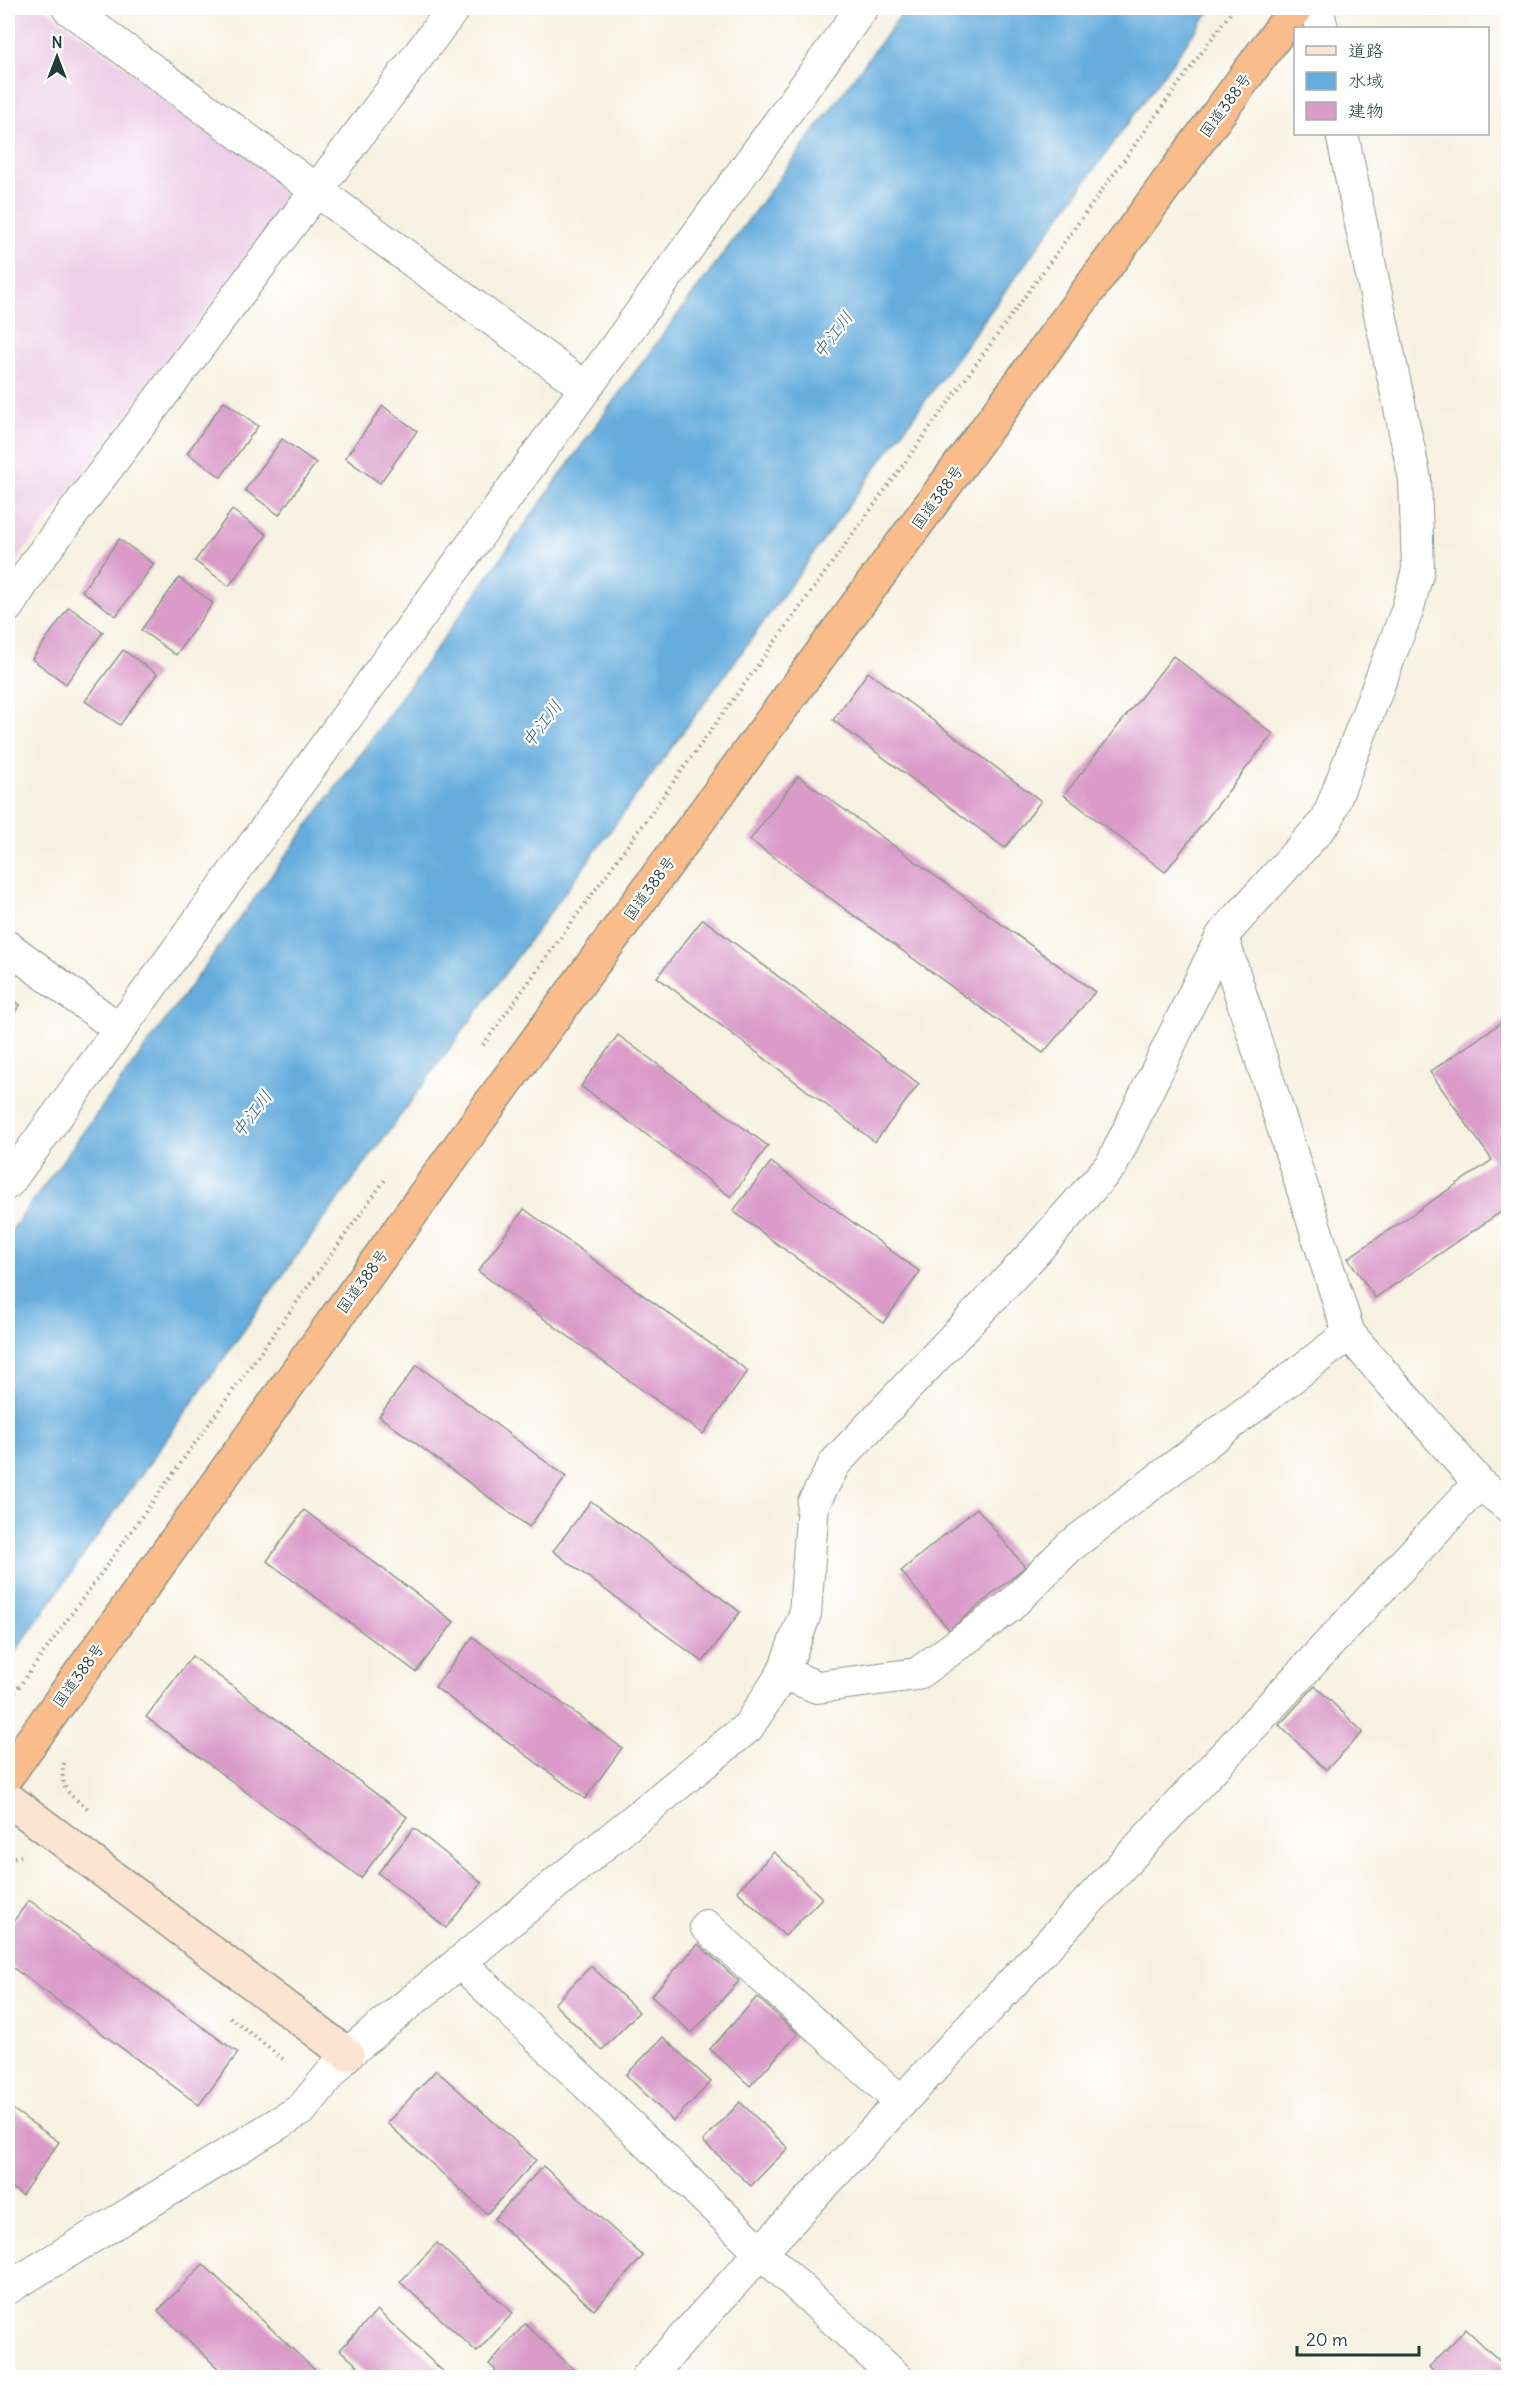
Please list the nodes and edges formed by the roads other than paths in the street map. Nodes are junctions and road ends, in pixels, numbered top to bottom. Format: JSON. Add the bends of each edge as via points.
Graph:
{"nodes":[{"id":1,"x":454,"y":8,"type":"edge"},
{"id":2,"x":862,"y":8,"type":"edge"},
{"id":3,"x":1296,"y":8,"type":"edge"},
{"id":4,"x":1317,"y":8,"type":"edge"},
{"id":5,"x":74,"y":9,"type":"edge"},
{"id":6,"x":1322,"y":27,"type":"edge"},
{"id":7,"x":1342,"y":135,"type":"edge"},
{"id":8,"x":317,"y":191,"type":"junction"},
{"id":9,"x":586,"y":388,"type":"junction"},
{"id":10,"x":8,"y":606,"type":"edge"},
{"id":11,"x":1222,"y":936,"type":"junction"},
{"id":12,"x":8,"y":947,"type":"edge"},
{"id":13,"x":119,"y":1029,"type":"junction"},
{"id":14,"x":8,"y":1183,"type":"edge"},
{"id":15,"x":1349,"y":1334,"type":"junction"},
{"id":16,"x":1479,"y":1483,"type":"junction"},
{"id":17,"x":1509,"y":1506,"type":"edge"},
{"id":18,"x":783,"y":1673,"type":"junction"},
{"id":19,"x":8,"y":1774,"type":"edge"},
{"id":20,"x":8,"y":1799,"type":"edge"},
{"id":21,"x":706,"y":1926,"type":"dead end"},
{"id":22,"x":460,"y":1962,"type":"junction"},
{"id":23,"x":346,"y":2054,"type":"junction"},
{"id":24,"x":901,"y":2102,"type":"junction"},
{"id":25,"x":761,"y":2252,"type":"junction"},
{"id":26,"x":8,"y":2288,"type":"edge"},
{"id":27,"x":647,"y":2378,"type":"edge"},
{"id":28,"x":897,"y":2378,"type":"edge"}],
"edges":[{"from":1,"to":8,"type":"street"},
{"from":2,"to":9,"type":"street"},
{"from":3,"to":19,"type":"highway","name":"国道388号","via":[[483,1113]]},
{"from":4,"to":6,"type":"street"},
{"from":5,"to":8,"type":"street"},
{"from":7,"to":11,"type":"street","via":[[1414,479],[1419,570],[1327,820]]},
{"from":8,"to":9,"type":"street"},
{"from":8,"to":10,"type":"street","via":[[37,561]]},
{"from":9,"to":13,"type":"street"},
{"from":11,"to":15,"type":"street"},
{"from":11,"to":18,"type":"street","via":[[1112,1164],[836,1463],[813,1504],[806,1614]]},
{"from":12,"to":13,"type":"street"},
{"from":13,"to":14,"type":"street"},
{"from":15,"to":16,"type":"street"},
{"from":15,"to":18,"type":"street","via":[[1069,1547],[1009,1607],[917,1674],[817,1687]]},
{"from":16,"to":17,"type":"street"},
{"from":16,"to":24,"type":"street"},
{"from":18,"to":22,"type":"street","via":[[748,1727]]},
{"from":20,"to":23,"type":"street"},
{"from":21,"to":24,"type":"street"},
{"from":22,"to":23,"type":"street"},
{"from":22,"to":25,"type":"street"},
{"from":23,"to":26,"type":"street","via":[[302,2109]]},
{"from":24,"to":25,"type":"street"},
{"from":25,"to":27,"type":"street"},
{"from":25,"to":28,"type":"street"}]}
